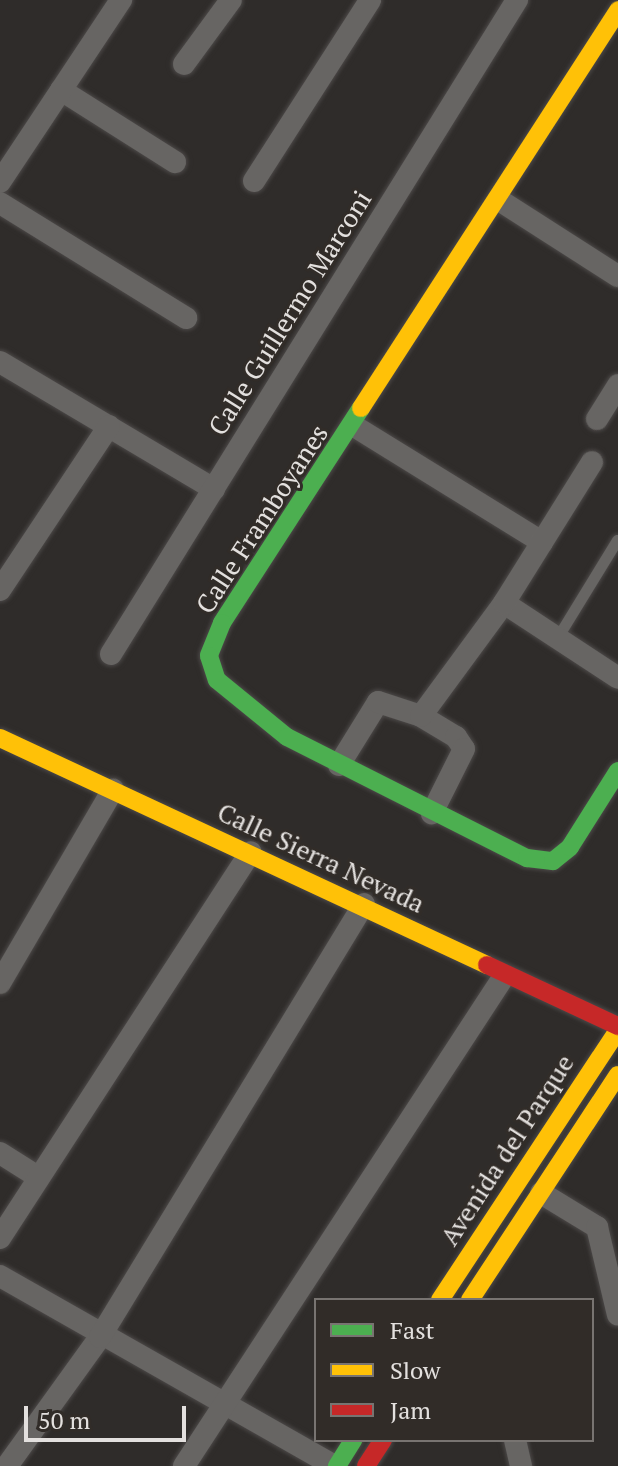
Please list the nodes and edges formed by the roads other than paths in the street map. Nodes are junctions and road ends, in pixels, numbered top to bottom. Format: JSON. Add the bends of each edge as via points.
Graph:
{"nodes":[{"id":1,"x":121,"y":0,"type":"edge"},
{"id":2,"x":231,"y":0,"type":"edge"},
{"id":3,"x":370,"y":0,"type":"edge"},
{"id":4,"x":517,"y":0,"type":"edge"},
{"id":5,"x":614,"y":9,"type":"edge"},
{"id":6,"x":184,"y":64,"type":"dead end"},
{"id":7,"x":61,"y":90,"type":"junction"},
{"id":8,"x":175,"y":162,"type":"dead end"},
{"id":9,"x":254,"y":181,"type":"dead end"},
{"id":10,"x":0,"y":182,"type":"edge"},
{"id":11,"x":499,"y":200,"type":"junction"},
{"id":12,"x":0,"y":203,"type":"edge"},
{"id":13,"x":618,"y":276,"type":"edge"},
{"id":14,"x":186,"y":318,"type":"dead end"},
{"id":15,"x":0,"y":363,"type":"edge"},
{"id":16,"x":618,"y":385,"type":"edge"},
{"id":17,"x":597,"y":419,"type":"dead end"},
{"id":18,"x":109,"y":426,"type":"junction"},
{"id":19,"x":354,"y":426,"type":"junction"},
{"id":20,"x":592,"y":462,"type":"dead end"},
{"id":21,"x":214,"y":489,"type":"junction"},
{"id":22,"x":617,"y":540,"type":"edge"},
{"id":23,"x":542,"y":542,"type":"junction"},
{"id":24,"x":0,"y":590,"type":"edge"},
{"id":25,"x":504,"y":603,"type":"junction"},
{"id":26,"x":557,"y":638,"type":"junction"},
{"id":27,"x":111,"y":654,"type":"dead end"},
{"id":28,"x":618,"y":678,"type":"edge"},
{"id":29,"x":421,"y":716,"type":"junction"},
{"id":30,"x":0,"y":738,"type":"edge"},
{"id":31,"x":339,"y":765,"type":"junction"},
{"id":32,"x":618,"y":771,"type":"edge"},
{"id":33,"x":113,"y":790,"type":"junction"},
{"id":34,"x":432,"y":813,"type":"junction"},
{"id":35,"x":251,"y":852,"type":"junction"},
{"id":36,"x":364,"y":904,"type":"junction"},
{"id":37,"x":504,"y":976,"type":"junction"},
{"id":38,"x":0,"y":983,"type":"edge"},
{"id":39,"x":618,"y":1028,"type":"edge"},
{"id":40,"x":618,"y":1075,"type":"edge"},
{"id":41,"x":0,"y":1153,"type":"edge"},
{"id":42,"x":38,"y":1177,"type":"junction"},
{"id":43,"x":541,"y":1193,"type":"junction"},
{"id":44,"x":0,"y":1238,"type":"edge"},
{"id":45,"x":0,"y":1276,"type":"edge"},
{"id":46,"x":451,"y":1282,"type":"junction"},
{"id":47,"x":441,"y":1298,"type":"edge"},
{"id":48,"x":471,"y":1298,"type":"edge"},
{"id":49,"x":618,"y":1315,"type":"edge"},
{"id":50,"x":100,"y":1337,"type":"junction"},
{"id":51,"x":225,"y":1404,"type":"junction"},
{"id":52,"x":352,"y":1442,"type":"edge"},
{"id":53,"x":382,"y":1442,"type":"edge"},
{"id":54,"x":515,"y":1442,"type":"edge"},
{"id":55,"x":7,"y":1466,"type":"edge"},
{"id":56,"x":184,"y":1466,"type":"edge"},
{"id":57,"x":336,"y":1466,"type":"edge"},
{"id":58,"x":366,"y":1466,"type":"edge"},
{"id":59,"x":521,"y":1466,"type":"edge"}],
"edges":[{"from":1,"to":7,"type":"street"},
{"from":2,"to":6,"type":"street"},
{"from":3,"to":9,"type":"street"},
{"from":4,"to":21,"type":"street","name":"Calle Guillermo Marconi"},
{"from":5,"to":11,"type":"street","name":"Calle Framboyanes"},
{"from":7,"to":8,"type":"street"},
{"from":7,"to":10,"type":"street"},
{"from":11,"to":13,"type":"street"},
{"from":11,"to":19,"type":"street","name":"Calle Framboyanes"},
{"from":12,"to":14,"type":"street"},
{"from":15,"to":18,"type":"street"},
{"from":16,"to":17,"type":"street"},
{"from":18,"to":21,"type":"street"},
{"from":18,"to":24,"type":"street"},
{"from":19,"to":23,"type":"street"},
{"from":19,"to":31,"type":"street","name":"Calle Framboyanes","via":[[222,623],[209,656],[217,680],[287,737]]},
{"from":20,"to":23,"type":"street"},
{"from":21,"to":27,"type":"street","name":"Calle Guillermo Marconi"},
{"from":22,"to":26,"type":"lane"},
{"from":23,"to":25,"type":"street"},
{"from":25,"to":26,"type":"street"},
{"from":25,"to":29,"type":"street"},
{"from":26,"to":28,"type":"street"},
{"from":29,"to":31,"type":"street","via":[[378,702]]},
{"from":29,"to":34,"type":"street","via":[[456,737],[464,749]]},
{"from":30,"to":33,"type":"street","name":"Calle Sierra Nevada"},
{"from":31,"to":34,"type":"street","name":"Calle Framboyanes"},
{"from":32,"to":34,"type":"street","name":"Calle Framboyanes","via":[[570,847],[553,861],[527,858]]},
{"from":33,"to":35,"type":"street","name":"Calle Sierra Nevada"},
{"from":33,"to":38,"type":"street"},
{"from":35,"to":36,"type":"street","name":"Calle Sierra Nevada"},
{"from":35,"to":42,"type":"street"},
{"from":36,"to":37,"type":"street","name":"Calle Sierra Nevada"},
{"from":36,"to":50,"type":"street"},
{"from":37,"to":39,"type":"street","name":"Calle Sierra Nevada"},
{"from":37,"to":51,"type":"street"},
{"from":39,"to":46,"type":"street","name":"Avenida del Parque"},
{"from":40,"to":43,"type":"street","name":"Avenida del Parque"},
{"from":41,"to":42,"type":"street"},
{"from":42,"to":44,"type":"street"},
{"from":43,"to":48,"type":"street","name":"Avenida del Parque"},
{"from":43,"to":49,"type":"street","via":[[597,1227]]},
{"from":45,"to":50,"type":"street"},
{"from":46,"to":47,"type":"street","name":"Avenida del Parque"},
{"from":46,"to":48,"type":"street"},
{"from":50,"to":51,"type":"street"},
{"from":50,"to":55,"type":"street"},
{"from":51,"to":56,"type":"street"},
{"from":51,"to":57,"type":"street"},
{"from":52,"to":57,"type":"street"},
{"from":53,"to":58,"type":"street"},
{"from":54,"to":59,"type":"street"}]}
